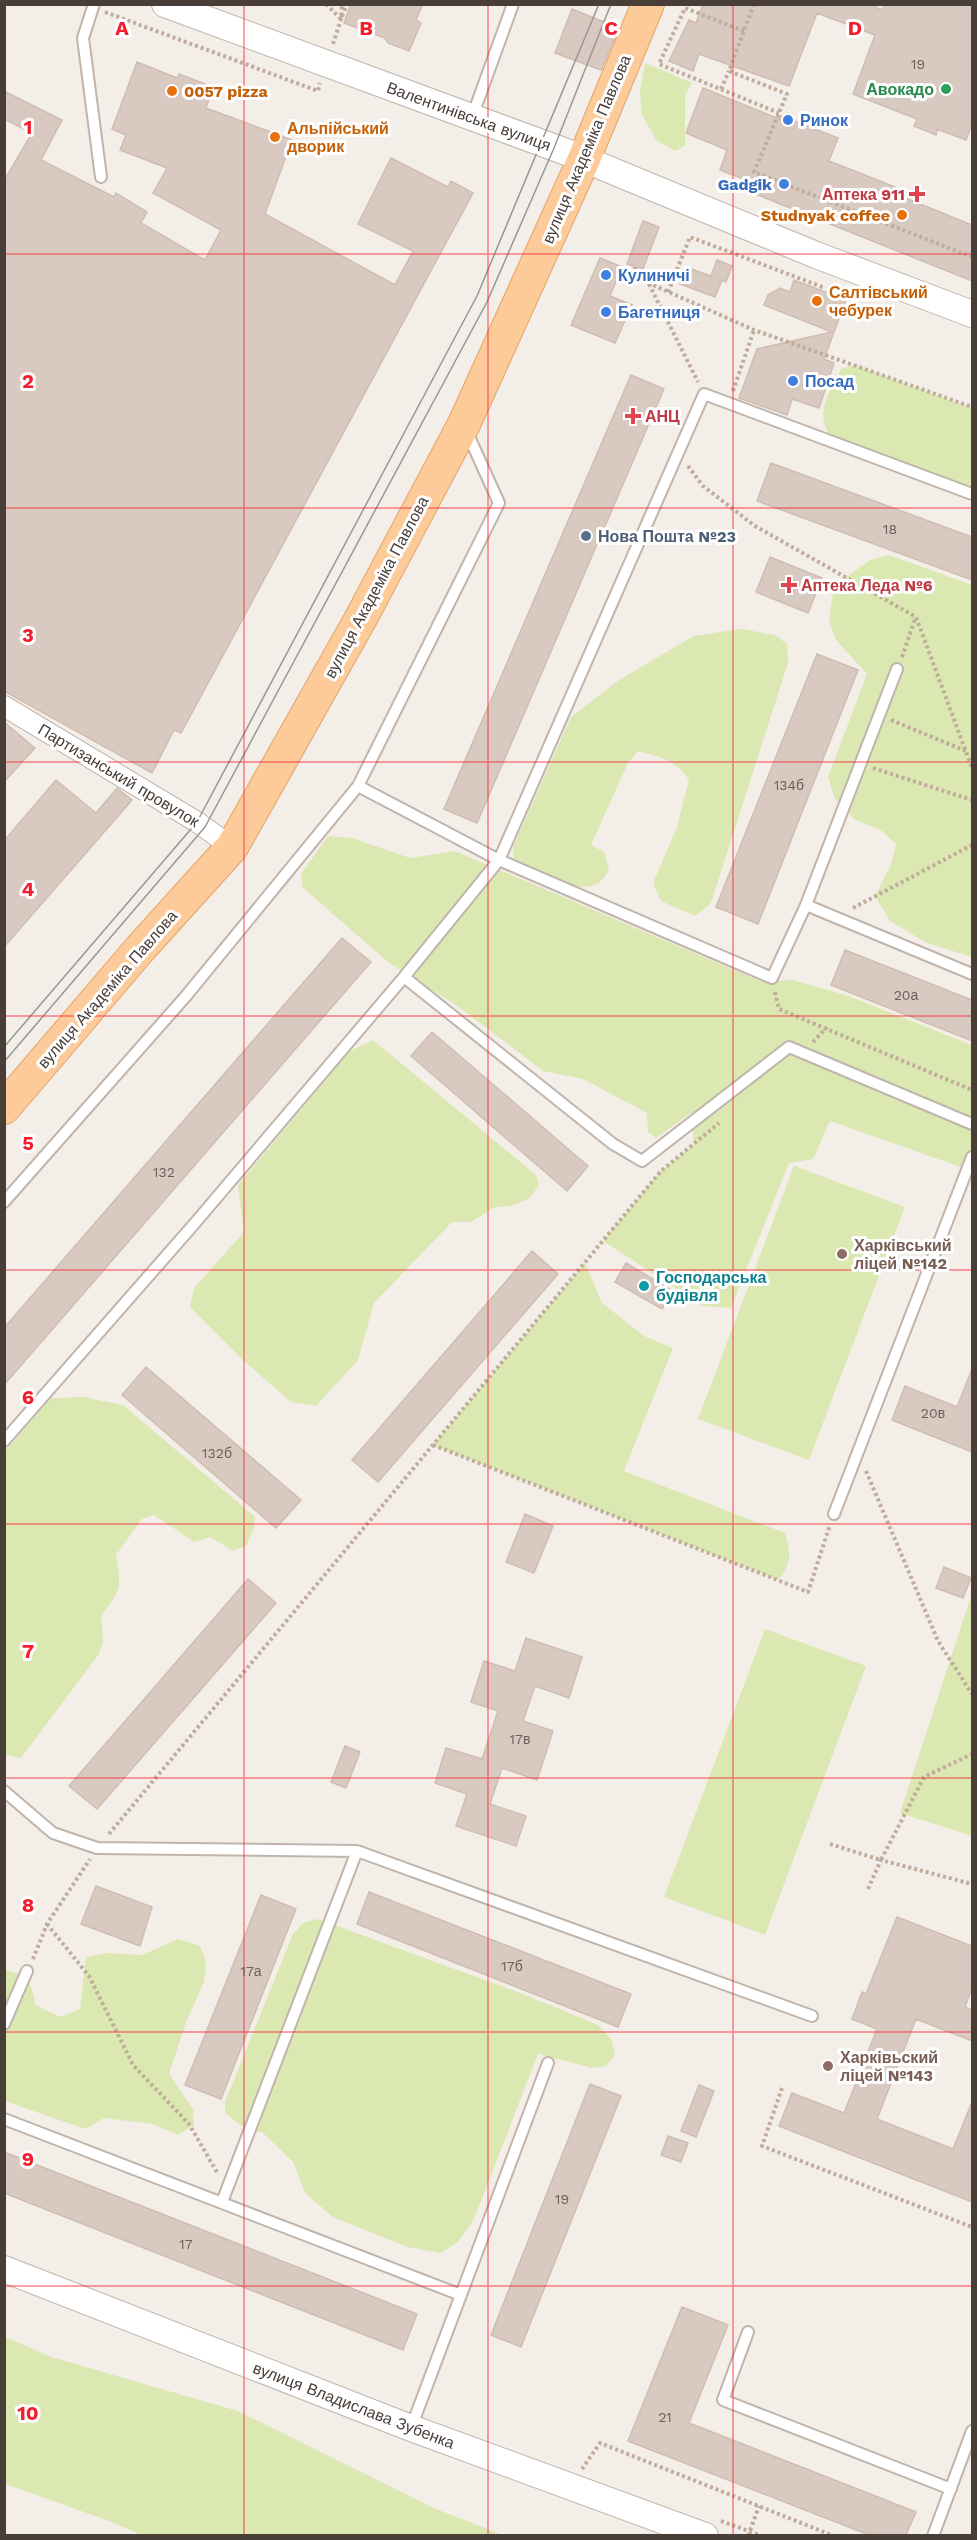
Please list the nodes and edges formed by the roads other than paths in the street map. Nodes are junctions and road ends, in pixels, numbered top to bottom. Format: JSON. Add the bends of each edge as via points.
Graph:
{"nodes":[{"id":1,"x":93,"y":4,"type":"edge"},
{"id":2,"x":513,"y":4,"type":"edge"},
{"id":3,"x":648,"y":4,"type":"edge"},
{"id":4,"x":167,"y":5,"type":"edge"},
{"id":5,"x":472,"y":117,"type":"junction"},
{"id":6,"x":584,"y":159,"type":"junction"},
{"id":7,"x":101,"y":177,"type":"dead end"},
{"id":8,"x":972,"y":314,"type":"edge"},
{"id":9,"x":464,"y":424,"type":"junction"},
{"id":10,"x":972,"y":494,"type":"edge"},
{"id":11,"x":897,"y":669,"type":"road end"},
{"id":12,"x":4,"y":706,"type":"edge"},
{"id":13,"x":358,"y":786,"type":"junction"},
{"id":14,"x":231,"y":847,"type":"junction"},
{"id":15,"x":499,"y":860,"type":"junction"},
{"id":16,"x":807,"y":904,"type":"junction"},
{"id":17,"x":972,"y":974,"type":"edge"},
{"id":18,"x":405,"y":977,"type":"junction"},
{"id":19,"x":4,"y":1108,"type":"edge"},
{"id":20,"x":972,"y":1124,"type":"edge"},
{"id":21,"x":972,"y":1157,"type":"edge"},
{"id":22,"x":4,"y":1202,"type":"edge"},
{"id":23,"x":4,"y":1441,"type":"edge"},
{"id":24,"x":834,"y":1514,"type":"road end"},
{"id":25,"x":4,"y":1791,"type":"edge"},
{"id":26,"x":357,"y":1851,"type":"junction"},
{"id":27,"x":27,"y":1971,"type":"road end"},
{"id":28,"x":812,"y":2016,"type":"dead end"},
{"id":29,"x":4,"y":2024,"type":"edge"},
{"id":30,"x":548,"y":2063,"type":"dead end"},
{"id":31,"x":4,"y":2120,"type":"edge"},
{"id":32,"x":222,"y":2202,"type":"junction"},
{"id":33,"x":4,"y":2269,"type":"edge"},
{"id":34,"x":461,"y":2295,"type":"junction"},
{"id":35,"x":748,"y":2332,"type":"dead end"},
{"id":36,"x":411,"y":2428,"type":"junction"},
{"id":37,"x":972,"y":2431,"type":"edge"},
{"id":38,"x":951,"y":2489,"type":"junction"},
{"id":39,"x":705,"y":2535,"type":"edge"},
{"id":40,"x":933,"y":2535,"type":"edge"}],
"edges":[{"from":1,"to":7,"type":"lane","via":[[83,38]]},
{"from":2,"to":5,"type":"lane"},
{"from":3,"to":6,"type":"main road","name":"вулиця Академіка Павлова"},
{"from":4,"to":5,"type":"street","name":"Валентинівська вулиця"},
{"from":5,"to":6,"type":"street","name":"Валентинівська вулиця"},
{"from":6,"to":8,"type":"street","name":"Валентинівська вулиця","via":[[816,255]]},
{"from":6,"to":9,"type":"main road","name":"вулиця Академіка Павлова"},
{"from":9,"to":13,"type":"lane","via":[[499,503]]},
{"from":9,"to":14,"type":"main road","name":"вулиця Академіка Павлова","via":[[361,618]]},
{"from":10,"to":15,"type":"lane","via":[[704,394]]},
{"from":11,"to":16,"type":"lane"},
{"from":12,"to":14,"type":"street","name":"Партизанський провулок","via":[[197,822]]},
{"from":13,"to":15,"type":"lane"},
{"from":13,"to":22,"type":"lane","via":[[186,996]]},
{"from":14,"to":19,"type":"main road","name":"вулиця Академіка Павлова"},
{"from":15,"to":16,"type":"lane","via":[[772,978]]},
{"from":15,"to":18,"type":"lane"},
{"from":16,"to":17,"type":"lane"},
{"from":18,"to":20,"type":"lane","via":[[613,1144],[642,1161],[789,1047]]},
{"from":18,"to":23,"type":"lane"},
{"from":21,"to":24,"type":"lane"},
{"from":25,"to":26,"type":"lane","via":[[53,1833],[97,1848]]},
{"from":26,"to":28,"type":"lane"},
{"from":26,"to":32,"type":"lane"},
{"from":27,"to":29,"type":"lane"},
{"from":30,"to":34,"type":"lane"},
{"from":31,"to":32,"type":"lane"},
{"from":32,"to":34,"type":"lane"},
{"from":33,"to":36,"type":"street","name":"вулиця Владислава Зубенка"},
{"from":34,"to":36,"type":"lane"},
{"from":35,"to":38,"type":"lane","via":[[723,2400]]},
{"from":36,"to":39,"type":"street","name":"вулиця Владислава Зубенка"},
{"from":37,"to":38,"type":"lane"},
{"from":38,"to":40,"type":"lane"}]}
